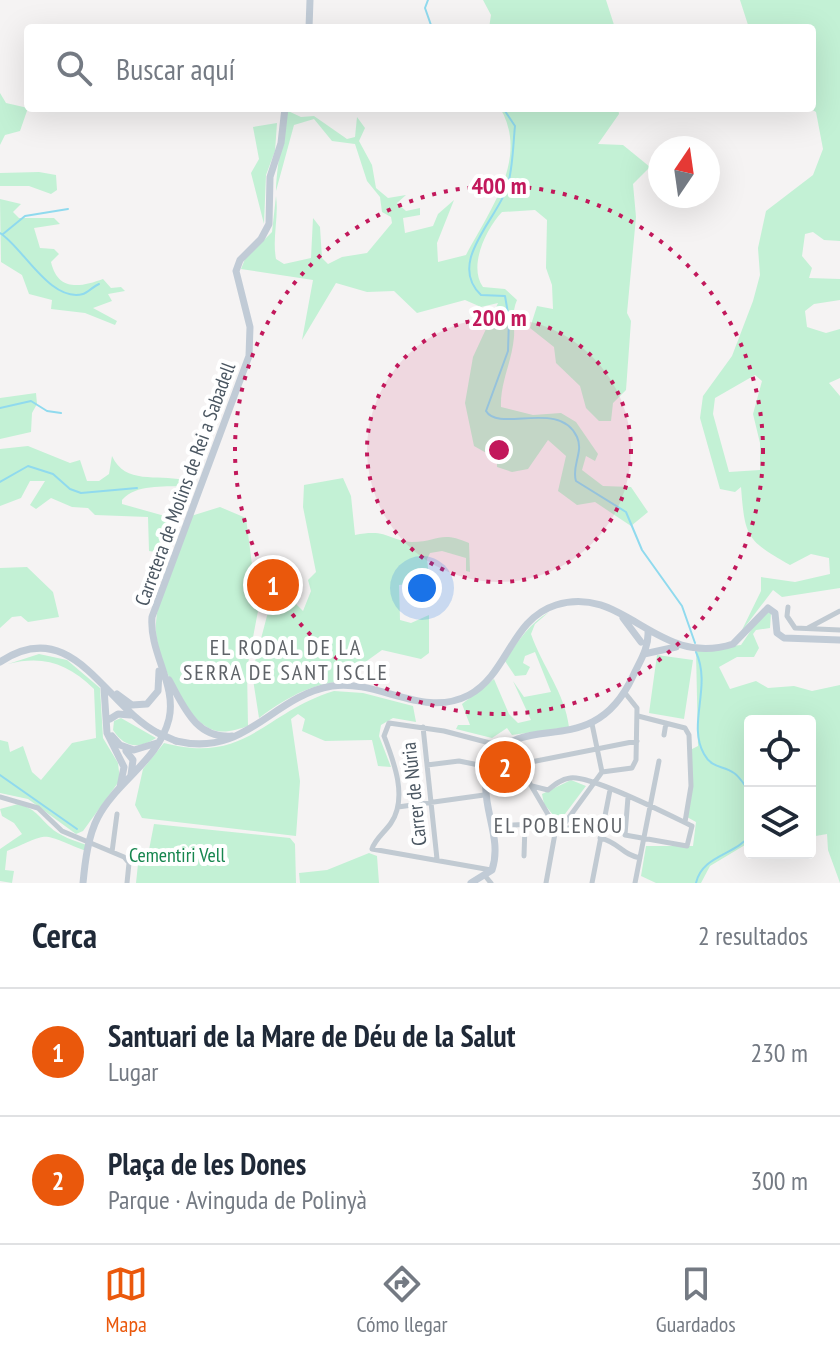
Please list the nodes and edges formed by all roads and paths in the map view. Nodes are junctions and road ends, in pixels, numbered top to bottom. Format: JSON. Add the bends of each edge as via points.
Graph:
{"nodes":[{"id":1,"x":310,"y":0,"type":"edge"},
{"id":2,"x":309,"y":24,"type":"edge"},
{"id":3,"x":285,"y":112,"type":"edge"},
{"id":4,"x":788,"y":607,"type":"dead end"},
{"id":5,"x":614,"y":609,"type":"junction"},
{"id":6,"x":840,"y":611,"type":"edge"},
{"id":7,"x":807,"y":628,"type":"junction"},
{"id":8,"x":840,"y":630,"type":"edge"},
{"id":9,"x":648,"y":631,"type":"junction"},
{"id":10,"x":840,"y":640,"type":"edge"},
{"id":11,"x":641,"y":642,"type":"junction"},
{"id":12,"x":681,"y":646,"type":"junction"},
{"id":13,"x":644,"y":654,"type":"junction"},
{"id":14,"x":0,"y":662,"type":"edge"},
{"id":15,"x":639,"y":662,"type":"junction"},
{"id":16,"x":160,"y":666,"type":"junction"},
{"id":17,"x":102,"y":682,"type":"junction"},
{"id":18,"x":625,"y":693,"type":"junction"},
{"id":19,"x":115,"y":698,"type":"junction"},
{"id":20,"x":185,"y":709,"type":"junction"},
{"id":21,"x":171,"y":710,"type":"junction"},
{"id":22,"x":132,"y":716,"type":"junction"},
{"id":23,"x":638,"y":716,"type":"junction"},
{"id":24,"x":110,"y":719,"type":"junction"},
{"id":25,"x":666,"y":723,"type":"junction"},
{"id":26,"x":592,"y":724,"type":"junction"},
{"id":27,"x":423,"y":727,"type":"junction"},
{"id":28,"x":242,"y":735,"type":"junction"},
{"id":29,"x":664,"y":735,"type":"dead end"},
{"id":30,"x":160,"y":736,"type":"junction"},
{"id":31,"x":637,"y":741,"type":"junction"},
{"id":32,"x":116,"y":744,"type":"junction"},
{"id":33,"x":504,"y":746,"type":"junction"},
{"id":34,"x":597,"y":749,"type":"junction"},
{"id":35,"x":151,"y":750,"type":"junction"},
{"id":36,"x":132,"y":756,"type":"junction"},
{"id":37,"x":659,"y":761,"type":"dead end"},
{"id":38,"x":521,"y":764,"type":"junction"},
{"id":39,"x":427,"y":765,"type":"junction"},
{"id":40,"x":489,"y":767,"type":"junction"},
{"id":41,"x":602,"y":772,"type":"junction"},
{"id":42,"x":127,"y":775,"type":"junction"},
{"id":43,"x":595,"y":783,"type":"junction"},
{"id":44,"x":531,"y":786,"type":"junction"},
{"id":45,"x":610,"y":789,"type":"junction"},
{"id":46,"x":484,"y":795,"type":"junction"},
{"id":47,"x":0,"y":797,"type":"edge"},
{"id":48,"x":628,"y":797,"type":"junction"},
{"id":49,"x":431,"y":802,"type":"junction"},
{"id":50,"x":398,"y":807,"type":"junction"},
{"id":51,"x":650,"y":807,"type":"junction"},
{"id":52,"x":117,"y":814,"type":"dead end"},
{"id":53,"x":685,"y":822,"type":"junction"},
{"id":54,"x":525,"y":825,"type":"junction"},
{"id":55,"x":491,"y":826,"type":"junction"},
{"id":56,"x":557,"y":826,"type":"junction"},
{"id":57,"x":93,"y":834,"type":"junction"},
{"id":58,"x":600,"y":835,"type":"junction"},
{"id":59,"x":78,"y":839,"type":"junction"},
{"id":60,"x":644,"y":841,"type":"junction"},
{"id":61,"x":90,"y":843,"type":"junction"},
{"id":62,"x":112,"y":852,"type":"junction"},
{"id":63,"x":524,"y":856,"type":"dead end"},
{"id":64,"x":640,"y":858,"type":"junction"},
{"id":65,"x":437,"y":859,"type":"junction"},
{"id":66,"x":490,"y":877,"type":"edge"},
{"id":67,"x":83,"y":883,"type":"edge"},
{"id":68,"x":127,"y":883,"type":"edge"},
{"id":69,"x":471,"y":883,"type":"edge"},
{"id":70,"x":546,"y":883,"type":"edge"},
{"id":71,"x":592,"y":883,"type":"edge"},
{"id":72,"x":635,"y":883,"type":"edge"}],
"edges":[{"from":1,"to":2,"type":"main road"},
{"from":3,"to":16,"type":"main road","name":"Carretera de Molins de Rei a Sabadell","via":[[270,177],[269,224],[237,268],[250,327],[249,356],[155,605],[152,638]]},
{"from":4,"to":7,"type":"street","via":[[789,622]]},
{"from":5,"to":9,"type":"main road"},
{"from":5,"to":11,"type":"main road"},
{"from":5,"to":28,"type":"main road","via":[[582,601],[546,609],[523,627],[486,682],[461,699],[423,703],[363,687],[329,687],[300,697]]},
{"from":6,"to":7,"type":"street"},
{"from":7,"to":8,"type":"street"},
{"from":9,"to":11,"type":"main road"},
{"from":9,"to":12,"type":"main road"},
{"from":9,"to":13,"type":"main road"},
{"from":10,"to":12,"type":"main road","via":[[784,638],[768,608],[733,644]]},
{"from":11,"to":15,"type":"main road"},
{"from":12,"to":13,"type":"main road"},
{"from":13,"to":15,"type":"main road"},
{"from":14,"to":17,"type":"main road","via":[[29,650],[57,651]]},
{"from":15,"to":18,"type":"main road"},
{"from":16,"to":17,"type":"main road","via":[[157,695],[142,706],[128,703]]},
{"from":16,"to":20,"type":"main road"},
{"from":16,"to":21,"type":"main road","name":"Carretera de Molins de Rei a Sabadell"},
{"from":17,"to":19,"type":"main road"},
{"from":17,"to":32,"type":"main road","via":[[106,730]]},
{"from":18,"to":23,"type":"street","via":[[634,700]]},
{"from":18,"to":26,"type":"main road"},
{"from":19,"to":22,"type":"main road"},
{"from":19,"to":24,"type":"main road"},
{"from":20,"to":21,"type":"main road"},
{"from":20,"to":28,"type":"main road","via":[[212,735]]},
{"from":21,"to":30,"type":"main road"},
{"from":22,"to":24,"type":"main road"},
{"from":22,"to":30,"type":"main road"},
{"from":23,"to":25,"type":"street"},
{"from":23,"to":31,"type":"street"},
{"from":24,"to":32,"type":"main road"},
{"from":25,"to":29,"type":"street"},
{"from":25,"to":53,"type":"street","via":[[685,728],[689,735],[691,786]]},
{"from":26,"to":33,"type":"main road","via":[[518,737]]},
{"from":26,"to":34,"type":"street"},
{"from":27,"to":33,"type":"street"},
{"from":27,"to":39,"type":"street","name":"Carrer de Núria"},
{"from":27,"to":50,"type":"street","via":[[389,723],[384,736],[395,765]]},
{"from":28,"to":30,"type":"main road","bridge":true,"via":[[209,744]]},
{"from":30,"to":35,"type":"main road"},
{"from":31,"to":34,"type":"street"},
{"from":31,"to":41,"type":"street","via":[[632,768]]},
{"from":32,"to":35,"type":"main road"},
{"from":32,"to":36,"type":"main road"},
{"from":32,"to":42,"type":"main road"},
{"from":33,"to":38,"type":"street"},
{"from":33,"to":40,"type":"main road"},
{"from":34,"to":38,"type":"street"},
{"from":34,"to":41,"type":"street"},
{"from":35,"to":36,"type":"main road"},
{"from":35,"to":42,"type":"main road"},
{"from":36,"to":42,"type":"main road"},
{"from":37,"to":51,"type":"street"},
{"from":38,"to":44,"type":"street"},
{"from":39,"to":40,"type":"street","via":[[459,761]]},
{"from":39,"to":49,"type":"street","name":"Carrer de Núria"},
{"from":40,"to":46,"type":"main road"},
{"from":41,"to":43,"type":"street"},
{"from":42,"to":57,"type":"main road","via":[[98,817]]},
{"from":43,"to":44,"type":"street","via":[[570,778],[548,790]]},
{"from":43,"to":45,"type":"street"},
{"from":43,"to":56,"type":"street"},
{"from":44,"to":56,"type":"street"},
{"from":45,"to":48,"type":"street"},
{"from":45,"to":58,"type":"street"},
{"from":46,"to":49,"type":"street"},
{"from":46,"to":55,"type":"main road"},
{"from":47,"to":59,"type":"street","via":[[38,808]]},
{"from":48,"to":51,"type":"street"},
{"from":48,"to":60,"type":"street","via":[[628,836]]},
{"from":49,"to":50,"type":"street"},
{"from":49,"to":65,"type":"street","name":"Carrer de Núria"},
{"from":50,"to":65,"type":"street","via":[[372,849]]},
{"from":51,"to":53,"type":"street"},
{"from":51,"to":60,"type":"street"},
{"from":52,"to":62,"type":"street"},
{"from":53,"to":60,"type":"street","via":[[692,826],[687,846]]},
{"from":54,"to":55,"type":"street"},
{"from":54,"to":56,"type":"street"},
{"from":54,"to":63,"type":"street"},
{"from":55,"to":66,"type":"main road","via":[[496,858]]},
{"from":56,"to":58,"type":"street"},
{"from":56,"to":70,"type":"street"},
{"from":57,"to":59,"type":"street"},
{"from":57,"to":61,"type":"main road"},
{"from":58,"to":64,"type":"street","via":[[627,856]]},
{"from":58,"to":71,"type":"street"},
{"from":59,"to":61,"type":"street"},
{"from":60,"to":64,"type":"street"},
{"from":61,"to":62,"type":"street"},
{"from":61,"to":67,"type":"main road"},
{"from":62,"to":68,"type":"street","via":[[129,863]]},
{"from":64,"to":72,"type":"street"},
{"from":65,"to":66,"type":"street"},
{"from":66,"to":69,"type":"main road"}]}
